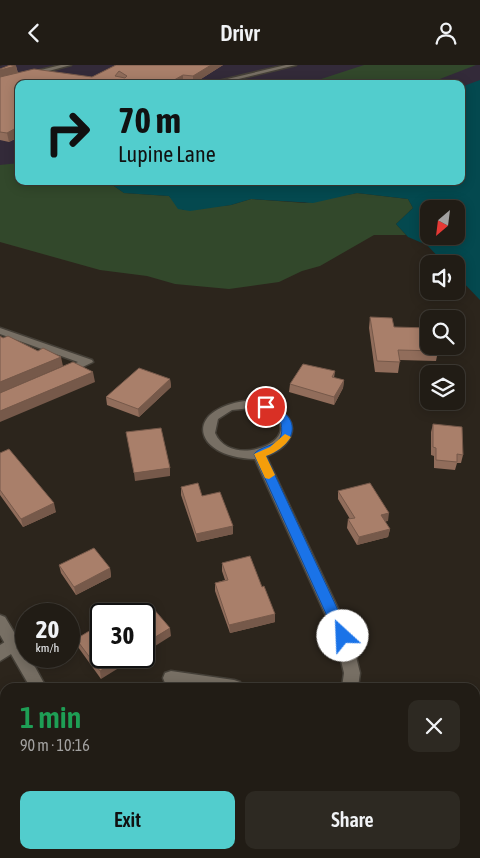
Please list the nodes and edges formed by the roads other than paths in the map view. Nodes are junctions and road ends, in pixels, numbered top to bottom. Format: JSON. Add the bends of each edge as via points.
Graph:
{"nodes":[{"id":1,"x":68,"y":65,"type":"edge"},
{"id":2,"x":293,"y":65,"type":"edge"},
{"id":3,"x":227,"y":80,"type":"edge"},
{"id":4,"x":0,"y":82,"type":"edge"},
{"id":5,"x":0,"y":331,"type":"edge"},
{"id":6,"x":53,"y":377,"type":"edge"},
{"id":7,"x":260,"y":454,"type":"junction"},
{"id":8,"x":0,"y":621,"type":"edge"},
{"id":9,"x":13,"y":644,"type":"junction"},
{"id":10,"x":0,"y":655,"type":"edge"},
{"id":11,"x":171,"y":678,"type":"dead end"},
{"id":12,"x":36,"y":683,"type":"edge"},
{"id":13,"x":206,"y":683,"type":"edge"},
{"id":14,"x":351,"y":683,"type":"edge"}],
"edges":[{"from":1,"to":4,"type":"street"},
{"from":2,"to":3,"type":"street"},
{"from":5,"to":6,"type":"street","via":[[88,362]]},
{"from":7,"to":7,"type":"street","via":[[274,449],[284,441],[288,432],[286,422],[278,413],[252,404],[223,409],[213,416],[208,426],[209,436],[216,445],[228,452]]},
{"from":7,"to":14,"type":"street","via":[[343,636],[352,673]]},
{"from":8,"to":9,"type":"street"},
{"from":9,"to":10,"type":"street"},
{"from":9,"to":12,"type":"street"},
{"from":11,"to":13,"type":"street"}]}
